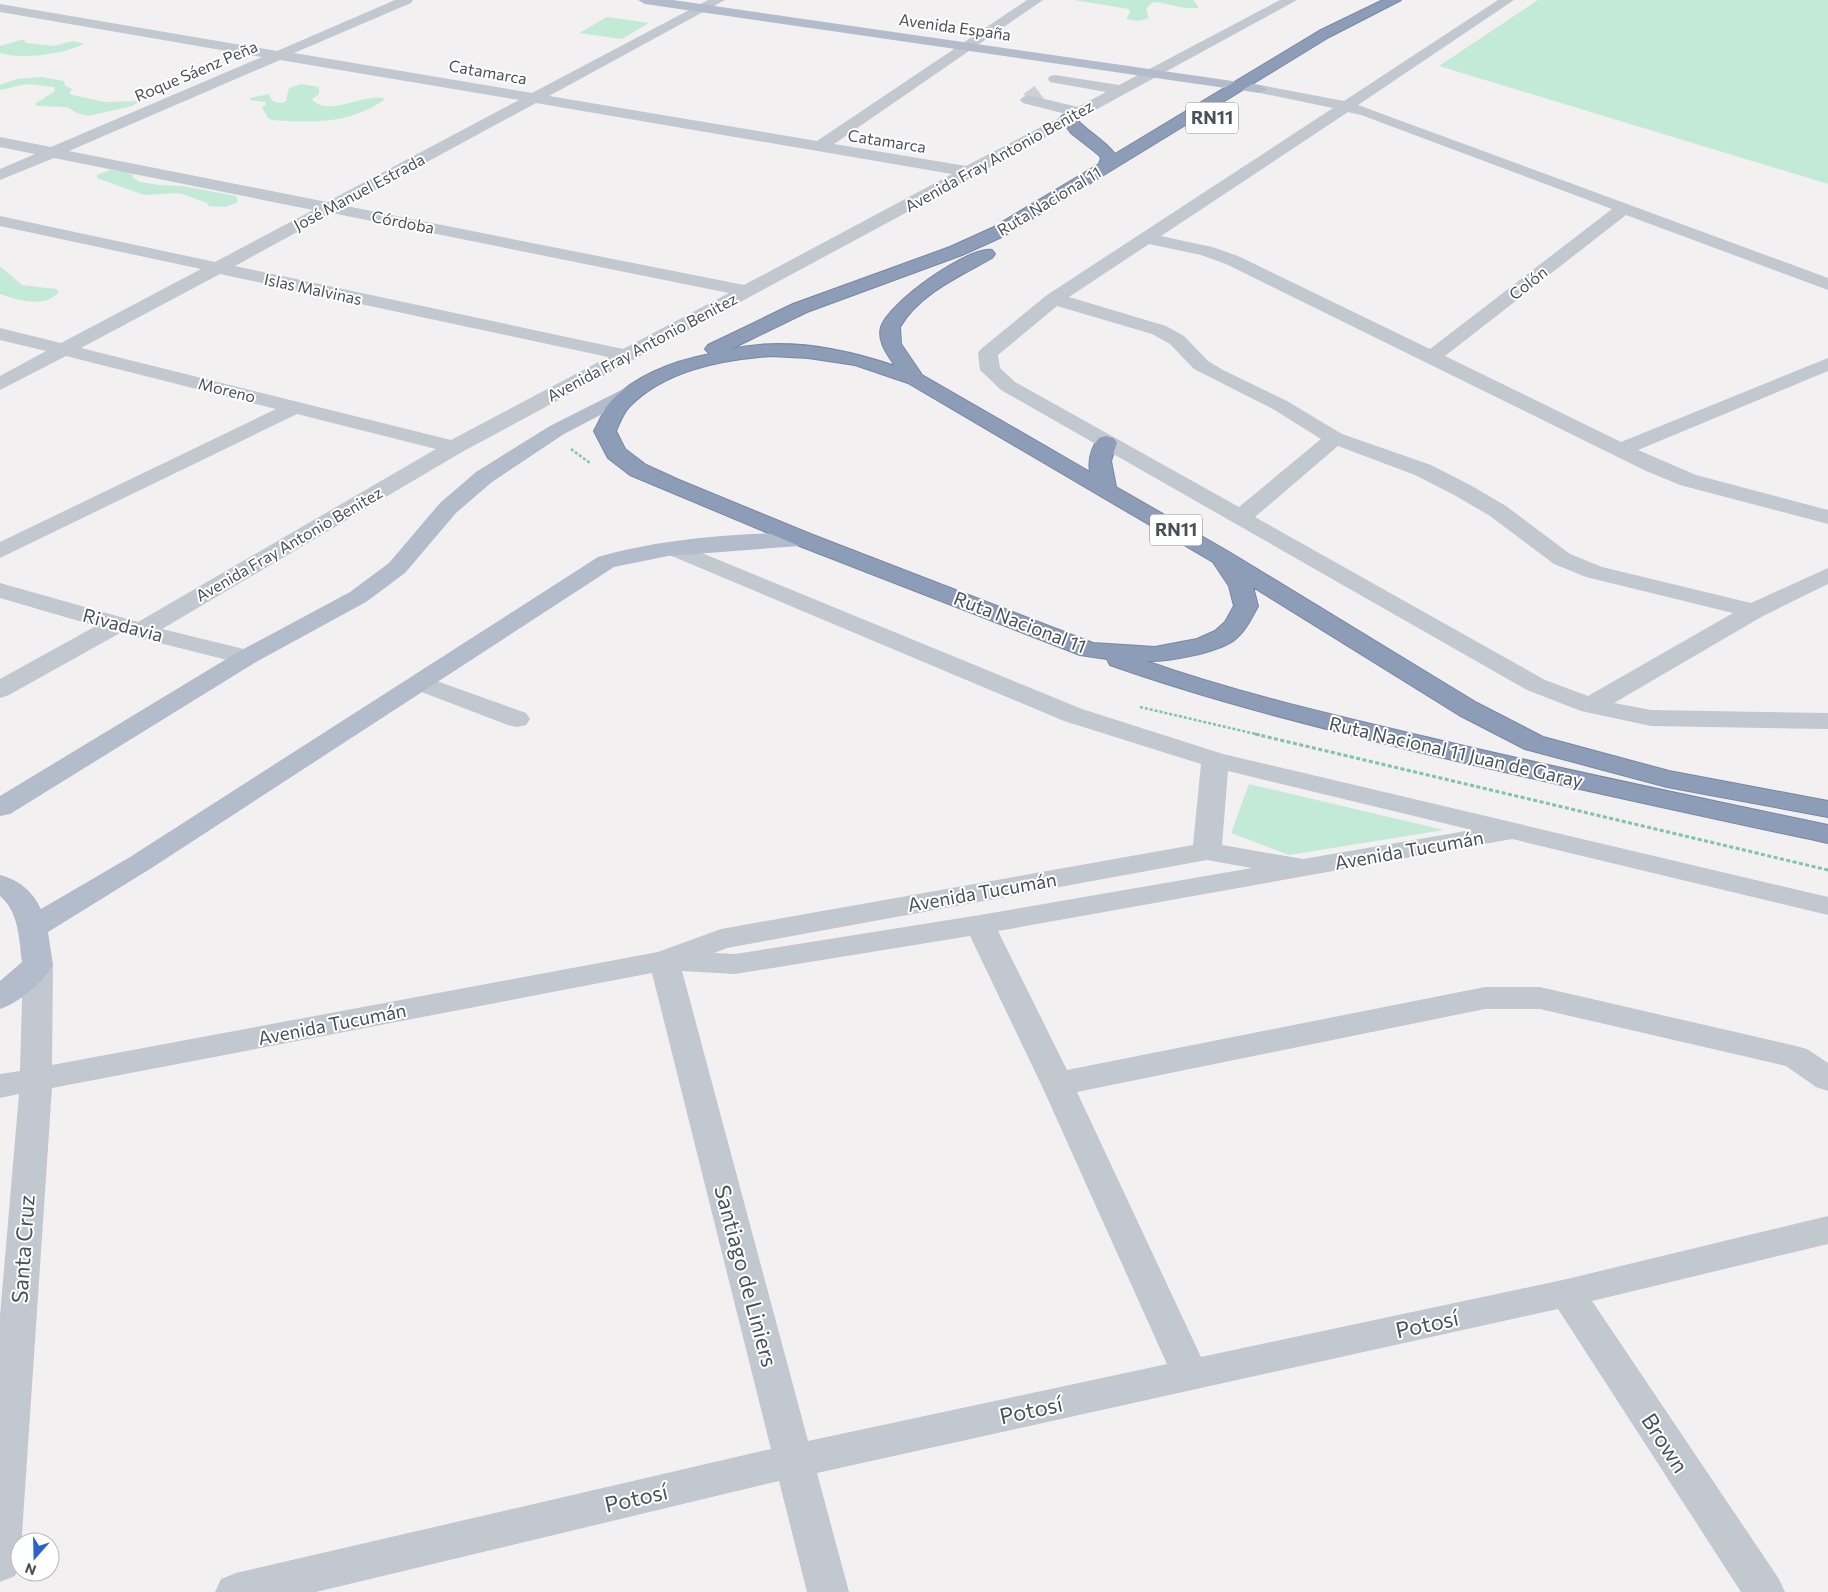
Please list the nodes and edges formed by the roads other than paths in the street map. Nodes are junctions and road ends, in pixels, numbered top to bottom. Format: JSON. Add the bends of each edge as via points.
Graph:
{"nodes":[{"id":1,"x":381,"y":0,"type":"edge"},
{"id":2,"x":406,"y":0,"type":"edge"},
{"id":3,"x":645,"y":0,"type":"edge"},
{"id":4,"x":718,"y":0,"type":"edge"},
{"id":5,"x":1036,"y":0,"type":"edge"},
{"id":6,"x":1290,"y":0,"type":"edge"},
{"id":7,"x":1394,"y":0,"type":"edge"},
{"id":8,"x":1400,"y":0,"type":"edge"},
{"id":9,"x":1507,"y":0,"type":"edge"},
{"id":10,"x":61,"y":3,"type":"dead end"},
{"id":11,"x":0,"y":8,"type":"edge"},
{"id":12,"x":702,"y":8,"type":"junction"},
{"id":13,"x":33,"y":14,"type":"junction"},
{"id":14,"x":8,"y":23,"type":"dead end"},
{"id":15,"x":967,"y":47,"type":"junction"},
{"id":16,"x":264,"y":51,"type":"junction"},
{"id":17,"x":280,"y":54,"type":"junction"},
{"id":18,"x":1074,"y":62,"type":"junction"},
{"id":19,"x":1150,"y":73,"type":"junction"},
{"id":20,"x":1054,"y":79,"type":"junction"},
{"id":21,"x":1240,"y":86,"type":"junction"},
{"id":22,"x":1260,"y":89,"type":"junction"},
{"id":23,"x":1120,"y":90,"type":"junction"},
{"id":24,"x":535,"y":97,"type":"junction"},
{"id":25,"x":1346,"y":106,"type":"junction"},
{"id":26,"x":1073,"y":115,"type":"junction"},
{"id":27,"x":0,"y":142,"type":"edge"},
{"id":28,"x":819,"y":148,"type":"junction"},
{"id":29,"x":44,"y":151,"type":"junction"},
{"id":30,"x":0,"y":164,"type":"edge"},
{"id":31,"x":1106,"y":167,"type":"junction"},
{"id":32,"x":970,"y":172,"type":"junction"},
{"id":33,"x":0,"y":175,"type":"edge"},
{"id":34,"x":329,"y":208,"type":"junction"},
{"id":35,"x":1624,"y":208,"type":"junction"},
{"id":36,"x":0,"y":221,"type":"edge"},
{"id":37,"x":1145,"y":238,"type":"junction"},
{"id":38,"x":214,"y":268,"type":"junction"},
{"id":39,"x":1828,"y":284,"type":"edge"},
{"id":40,"x":748,"y":291,"type":"junction"},
{"id":41,"x":1054,"y":299,"type":"junction"},
{"id":42,"x":0,"y":334,"type":"edge"},
{"id":43,"x":66,"y":350,"type":"junction"},
{"id":44,"x":626,"y":355,"type":"junction"},
{"id":45,"x":1432,"y":357,"type":"junction"},
{"id":46,"x":1828,"y":364,"type":"edge"},
{"id":47,"x":685,"y":365,"type":"junction"},
{"id":48,"x":915,"y":379,"type":"junction"},
{"id":49,"x":648,"y":382,"type":"junction"},
{"id":50,"x":0,"y":384,"type":"edge"},
{"id":51,"x":296,"y":407,"type":"junction"},
{"id":52,"x":1335,"y":438,"type":"junction"},
{"id":53,"x":1106,"y":442,"type":"junction"},
{"id":54,"x":454,"y":446,"type":"junction"},
{"id":55,"x":1620,"y":450,"type":"junction"},
{"id":56,"x":1106,"y":490,"type":"junction"},
{"id":57,"x":1241,"y":517,"type":"junction"},
{"id":58,"x":1828,"y":517,"type":"edge"},
{"id":59,"x":805,"y":540,"type":"junction"},
{"id":60,"x":675,"y":549,"type":"junction"},
{"id":61,"x":0,"y":551,"type":"edge"},
{"id":62,"x":1221,"y":557,"type":"junction"},
{"id":63,"x":1828,"y":575,"type":"edge"},
{"id":64,"x":0,"y":590,"type":"edge"},
{"id":65,"x":1754,"y":611,"type":"junction"},
{"id":66,"x":117,"y":624,"type":"junction"},
{"id":67,"x":141,"y":630,"type":"junction"},
{"id":68,"x":1089,"y":650,"type":"junction"},
{"id":69,"x":247,"y":657,"type":"junction"},
{"id":70,"x":420,"y":683,"type":"junction"},
{"id":71,"x":0,"y":690,"type":"edge"},
{"id":72,"x":1590,"y":706,"type":"junction"},
{"id":73,"x":517,"y":719,"type":"dead end"},
{"id":74,"x":1828,"y":721,"type":"edge"},
{"id":75,"x":1214,"y":760,"type":"junction"},
{"id":76,"x":0,"y":808,"type":"edge"},
{"id":77,"x":1828,"y":810,"type":"edge"},
{"id":78,"x":1515,"y":831,"type":"junction"},
{"id":79,"x":1828,"y":834,"type":"edge"},
{"id":80,"x":1207,"y":851,"type":"junction"},
{"id":81,"x":1302,"y":868,"type":"junction"},
{"id":82,"x":0,"y":884,"type":"edge"},
{"id":83,"x":1828,"y":906,"type":"edge"},
{"id":84,"x":980,"y":925,"type":"junction"},
{"id":85,"x":32,"y":928,"type":"junction"},
{"id":86,"x":664,"y":961,"type":"junction"},
{"id":87,"x":38,"y":965,"type":"junction"},
{"id":88,"x":0,"y":998,"type":"edge"},
{"id":89,"x":1828,"y":1079,"type":"edge"},
{"id":90,"x":36,"y":1080,"type":"junction"},
{"id":91,"x":1056,"y":1084,"type":"junction"},
{"id":92,"x":0,"y":1086,"type":"edge"},
{"id":93,"x":1828,"y":1230,"type":"edge"},
{"id":94,"x":1567,"y":1293,"type":"junction"},
{"id":95,"x":1191,"y":1375,"type":"junction"},
{"id":96,"x":794,"y":1461,"type":"junction"},
{"id":97,"x":0,"y":1563,"type":"edge"},
{"id":98,"x":236,"y":1592,"type":"edge"},
{"id":99,"x":828,"y":1592,"type":"edge"},
{"id":100,"x":1764,"y":1592,"type":"edge"}],
"edges":[{"from":1,"to":16,"type":"street","name":"Roque Sáenz Peña"},
{"from":2,"to":17,"type":"street","name":"Roque Sáenz Peña"},
{"from":3,"to":12,"type":"main road","name":"Avenida España"},
{"from":4,"to":12,"type":"street","name":"José Manuel Estrada"},
{"from":5,"to":15,"type":"street"},
{"from":6,"to":19,"type":"street","name":"Avenida Fray Antonio Benitez"},
{"from":7,"to":21,"type":"highway","name":"Ruta Nacional 11","number":"RN11","via":[[1324,34]]},
{"from":8,"to":22,"type":"highway","name":"Ruta Nacional 11","number":"RN11"},
{"from":9,"to":25,"type":"street"},
{"from":10,"to":13,"type":"street"},
{"from":11,"to":13,"type":"street","name":"Catamarca"},
{"from":12,"to":15,"type":"main road","name":"Avenida España"},
{"from":12,"to":24,"type":"street","name":"José Manuel Estrada"},
{"from":13,"to":14,"type":"street"},
{"from":13,"to":16,"type":"street","name":"Catamarca"},
{"from":15,"to":18,"type":"main road","name":"Avenida España"},
{"from":15,"to":28,"type":"street"},
{"from":16,"to":17,"type":"street","name":"Catamarca"},
{"from":16,"to":29,"type":"street","name":"Roque Sáenz Peña"},
{"from":17,"to":24,"type":"street","name":"Catamarca"},
{"from":17,"to":29,"type":"street","name":"Roque Sáenz Peña"},
{"from":18,"to":19,"type":"main road","name":"Avenida España"},
{"from":18,"to":20,"type":"street"},
{"from":19,"to":21,"type":"main road","name":"Avenida España"},
{"from":19,"to":23,"type":"street","name":"Avenida Fray Antonio Benitez"},
{"from":20,"to":23,"type":"street"},
{"from":20,"to":26,"type":"street","via":[[1033,96]]},
{"from":21,"to":22,"type":"main road","name":"Avenida España"},
{"from":21,"to":31,"type":"highway","name":"Ruta Nacional 11","number":"RN11"},
{"from":22,"to":25,"type":"street"},
{"from":22,"to":48,"type":"highway","name":"Ruta Nacional 11","number":"RN11","via":[[915,297],[895,316],[890,340]]},
{"from":23,"to":26,"type":"street","name":"Avenida Fray Antonio Benitez"},
{"from":24,"to":28,"type":"street","name":"Catamarca"},
{"from":24,"to":34,"type":"street","name":"José Manuel Estrada"},
{"from":25,"to":35,"type":"street"},
{"from":25,"to":37,"type":"street"},
{"from":26,"to":31,"type":"highway","via":[[1072,127],[1106,151],[1109,158]]},
{"from":26,"to":32,"type":"street","name":"Avenida Fray Antonio Benitez"},
{"from":27,"to":29,"type":"street","name":"Córdoba"},
{"from":28,"to":32,"type":"street","name":"Catamarca"},
{"from":29,"to":30,"type":"street","name":"Roque Sáenz Peña"},
{"from":29,"to":33,"type":"street","name":"Roque Sáenz Peña"},
{"from":29,"to":34,"type":"street","name":"Córdoba"},
{"from":31,"to":47,"type":"highway","name":"Ruta Nacional 11","number":"RN11","via":[[975,243],[800,308]]},
{"from":32,"to":40,"type":"street","name":"Avenida Fray Antonio Benitez"},
{"from":34,"to":38,"type":"street","name":"José Manuel Estrada"},
{"from":34,"to":40,"type":"street","name":"Córdoba"},
{"from":35,"to":39,"type":"street"},
{"from":35,"to":45,"type":"street","name":"Colón"},
{"from":36,"to":38,"type":"street","name":"Islas Malvinas"},
{"from":37,"to":41,"type":"street"},
{"from":37,"to":45,"type":"street","via":[[1206,250],[1232,260]]},
{"from":38,"to":43,"type":"street","name":"José Manuel Estrada"},
{"from":38,"to":44,"type":"street","name":"Islas Malvinas"},
{"from":40,"to":44,"type":"street","name":"Avenida Fray Antonio Benitez"},
{"from":41,"to":52,"type":"street","via":[[1159,330],[1177,340],[1201,365],[1280,405]]},
{"from":41,"to":53,"type":"street","via":[[988,352],[990,370],[1008,386]]},
{"from":42,"to":43,"type":"street","name":"Moreno"},
{"from":43,"to":50,"type":"street","name":"José Manuel Estrada"},
{"from":43,"to":51,"type":"street","name":"Moreno"},
{"from":44,"to":54,"type":"street","name":"Avenida Fray Antonio Benitez"},
{"from":45,"to":55,"type":"street"},
{"from":46,"to":55,"type":"street"},
{"from":47,"to":48,"type":"highway","name":"Ruta Nacional 11","number":"RN11","via":[[738,353],[770,350],[808,352],[860,360]]},
{"from":47,"to":49,"type":"highway","name":"Ruta Nacional 11","number":"RN11"},
{"from":48,"to":56,"type":"highway","name":"Ruta Nacional 11","number":"RN11"},
{"from":49,"to":59,"type":"highway","name":"Ruta Nacional 11","number":"RN11","via":[[619,406],[605,431],[616,453],[638,470]]},
{"from":49,"to":69,"type":"main road","via":[[557,430],[484,477],[448,508],[397,568],[358,597]]},
{"from":51,"to":54,"type":"street","name":"Moreno"},
{"from":51,"to":61,"type":"street"},
{"from":52,"to":57,"type":"street"},
{"from":52,"to":65,"type":"street","via":[[1423,470],[1464,491],[1498,511],[1562,558],[1594,572]]},
{"from":53,"to":56,"type":"highway","via":[[1099,455],[1099,466]]},
{"from":53,"to":57,"type":"street"},
{"from":54,"to":67,"type":"street","name":"Avenida Fray Antonio Benitez"},
{"from":55,"to":58,"type":"street","via":[[1688,480]]},
{"from":56,"to":62,"type":"highway","name":"Ruta Nacional 11","number":"RN11"},
{"from":57,"to":72,"type":"street","via":[[1536,685]]},
{"from":59,"to":60,"type":"main road","via":[[769,539]]},
{"from":59,"to":68,"type":"highway","name":"Ruta Nacional 11","number":"RN11"},
{"from":60,"to":70,"type":"main road","via":[[623,556],[606,562]]},
{"from":60,"to":75,"type":"street","via":[[1072,715]]},
{"from":62,"to":68,"type":"highway","name":"Ruta Nacional 11","number":"RN11","via":[[1241,586],[1246,606],[1235,626],[1224,636],[1203,645],[1155,654]]},
{"from":62,"to":77,"type":"highway","name":"Ruta Nacional 11 Juan de Garay","number":"RN11","via":[[1468,709],[1534,743],[1667,779]]},
{"from":63,"to":65,"type":"street"},
{"from":64,"to":66,"type":"street","name":"Rivadavia"},
{"from":65,"to":72,"type":"street"},
{"from":66,"to":67,"type":"street","name":"Rivadavia"},
{"from":66,"to":71,"type":"street"},
{"from":67,"to":69,"type":"street","name":"Rivadavia"},
{"from":68,"to":79,"type":"highway","name":"Ruta Nacional 11 Juan de Garay","number":"RN11","via":[[1168,678],[1273,709],[1566,780]]},
{"from":69,"to":76,"type":"main road"},
{"from":70,"to":73,"type":"street"},
{"from":70,"to":85,"type":"main road","via":[[140,863]]},
{"from":72,"to":74,"type":"street","via":[[1651,718]]},
{"from":75,"to":78,"type":"street"},
{"from":75,"to":80,"type":"street"},
{"from":78,"to":81,"type":"street","name":"Avenida Tucumán"},
{"from":78,"to":83,"type":"street"},
{"from":80,"to":81,"type":"street","name":"Avenida Tucumán"},
{"from":80,"to":86,"type":"street","name":"Avenida Tucumán","via":[[721,940]]},
{"from":81,"to":84,"type":"street","name":"Avenida Tucumán"},
{"from":82,"to":85,"type":"main road","via":[[8,886],[28,910]]},
{"from":84,"to":86,"type":"street","name":"Avenida Tucumán","via":[[735,964]]},
{"from":84,"to":91,"type":"street"},
{"from":85,"to":87,"type":"main road"},
{"from":86,"to":90,"type":"street","name":"Avenida Tucumán"},
{"from":86,"to":96,"type":"street","name":"Santiago de Liniers"},
{"from":87,"to":88,"type":"main road"},
{"from":87,"to":90,"type":"street","name":"Santa Cruz"},
{"from":89,"to":91,"type":"street","via":[[1796,1056],[1540,998],[1484,998]]},
{"from":90,"to":92,"type":"street","name":"Avenida Tucumán"},
{"from":90,"to":97,"type":"street","name":"Santa Cruz"},
{"from":91,"to":95,"type":"street"},
{"from":93,"to":94,"type":"street","name":"Potosí"},
{"from":94,"to":95,"type":"street","name":"Potosí"},
{"from":94,"to":100,"type":"street","name":"Brown"},
{"from":95,"to":96,"type":"street","name":"Potosí"},
{"from":96,"to":98,"type":"street","name":"Potosí"},
{"from":96,"to":99,"type":"street","name":"Santiago de Liniers"}]}
